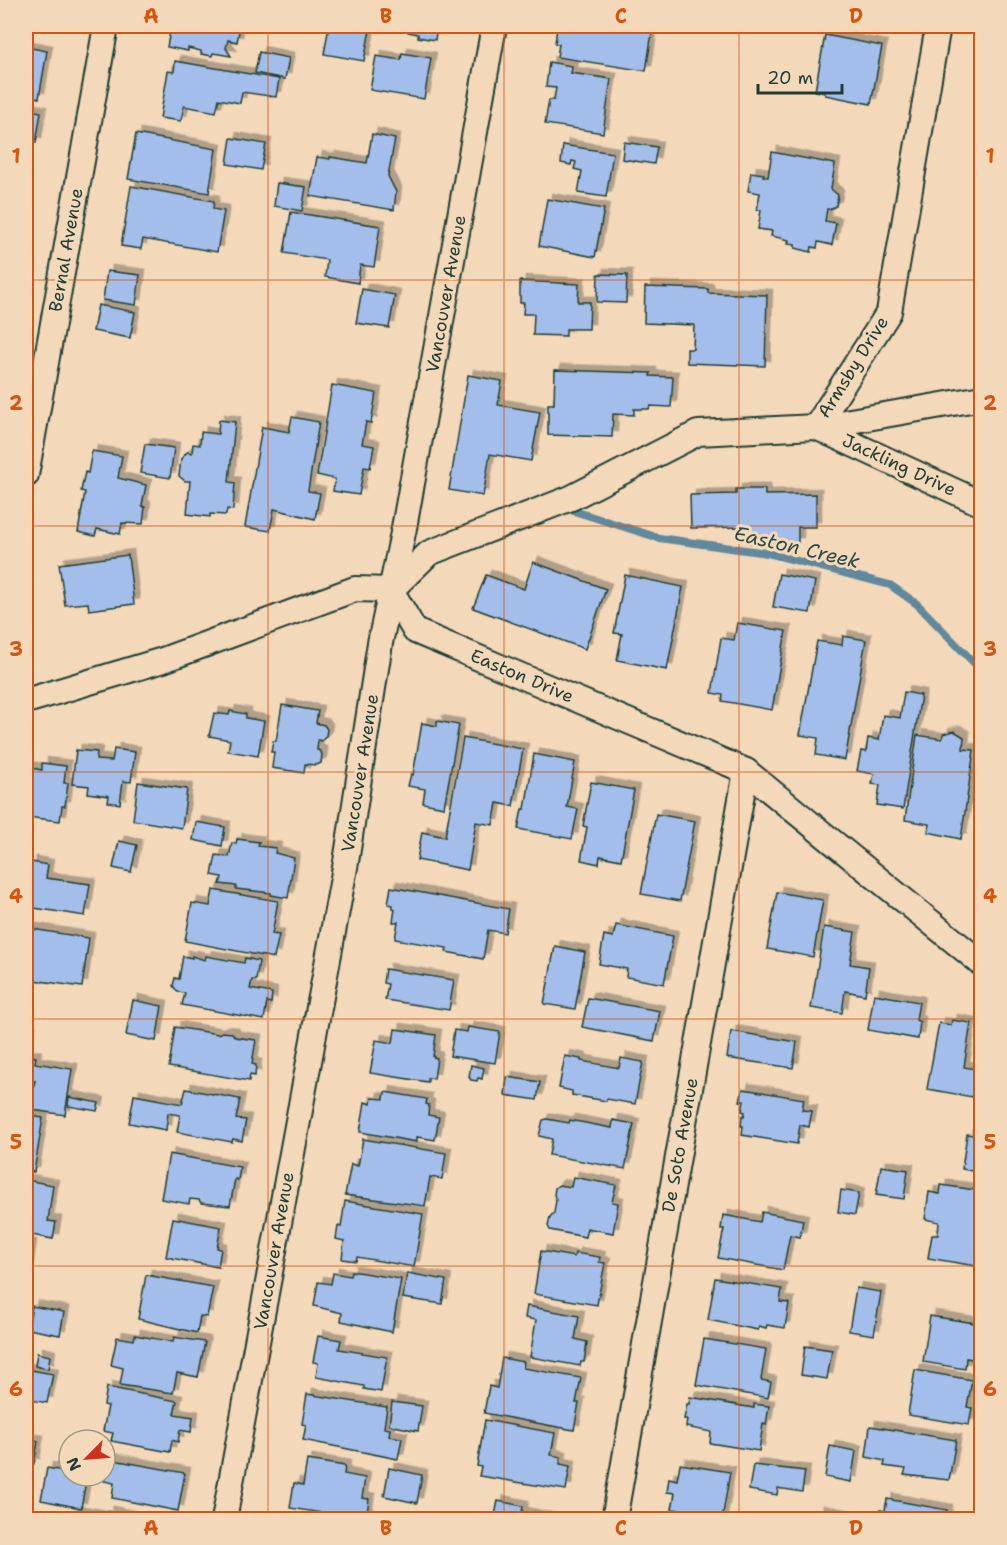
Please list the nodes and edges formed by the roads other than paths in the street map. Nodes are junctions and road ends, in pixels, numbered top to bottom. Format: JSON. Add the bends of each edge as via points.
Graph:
{"nodes":[{"id":1,"x":106,"y":26,"type":"edge"},
{"id":2,"x":494,"y":26,"type":"edge"},
{"id":3,"x":938,"y":26,"type":"edge"},
{"id":4,"x":981,"y":398,"type":"edge"},
{"id":5,"x":816,"y":427,"type":"junction"},
{"id":6,"x":26,"y":475,"type":"edge"},
{"id":7,"x":981,"y":504,"type":"edge"},
{"id":8,"x":391,"y":590,"type":"junction"},
{"id":9,"x":26,"y":701,"type":"edge"},
{"id":10,"x":746,"y":771,"type":"junction"},
{"id":11,"x":981,"y":964,"type":"edge"},
{"id":12,"x":224,"y":1520,"type":"edge"},
{"id":13,"x":614,"y":1520,"type":"edge"}],
"edges":[{"from":1,"to":6,"type":"street","name":"Bernal Avenue"},
{"from":2,"to":8,"type":"street","name":"Vancouver Avenue"},
{"from":3,"to":5,"type":"street","name":"Armsby Drive","via":[[889,312]]},
{"from":4,"to":5,"type":"street"},
{"from":5,"to":7,"type":"street","name":"Jackling Drive"},
{"from":5,"to":8,"type":"street","name":"Armsby Drive","via":[[698,433],[571,498],[429,553]]},
{"from":8,"to":9,"type":"street","via":[[355,589],[163,660]]},
{"from":8,"to":10,"type":"street","name":"Easton Drive","via":[[415,631]]},
{"from":8,"to":12,"type":"street","name":"Vancouver Avenue","via":[[344,874]]},
{"from":10,"to":11,"type":"street","name":"Easton Drive"},
{"from":10,"to":13,"type":"street","name":"De Soto Avenue"}]}
